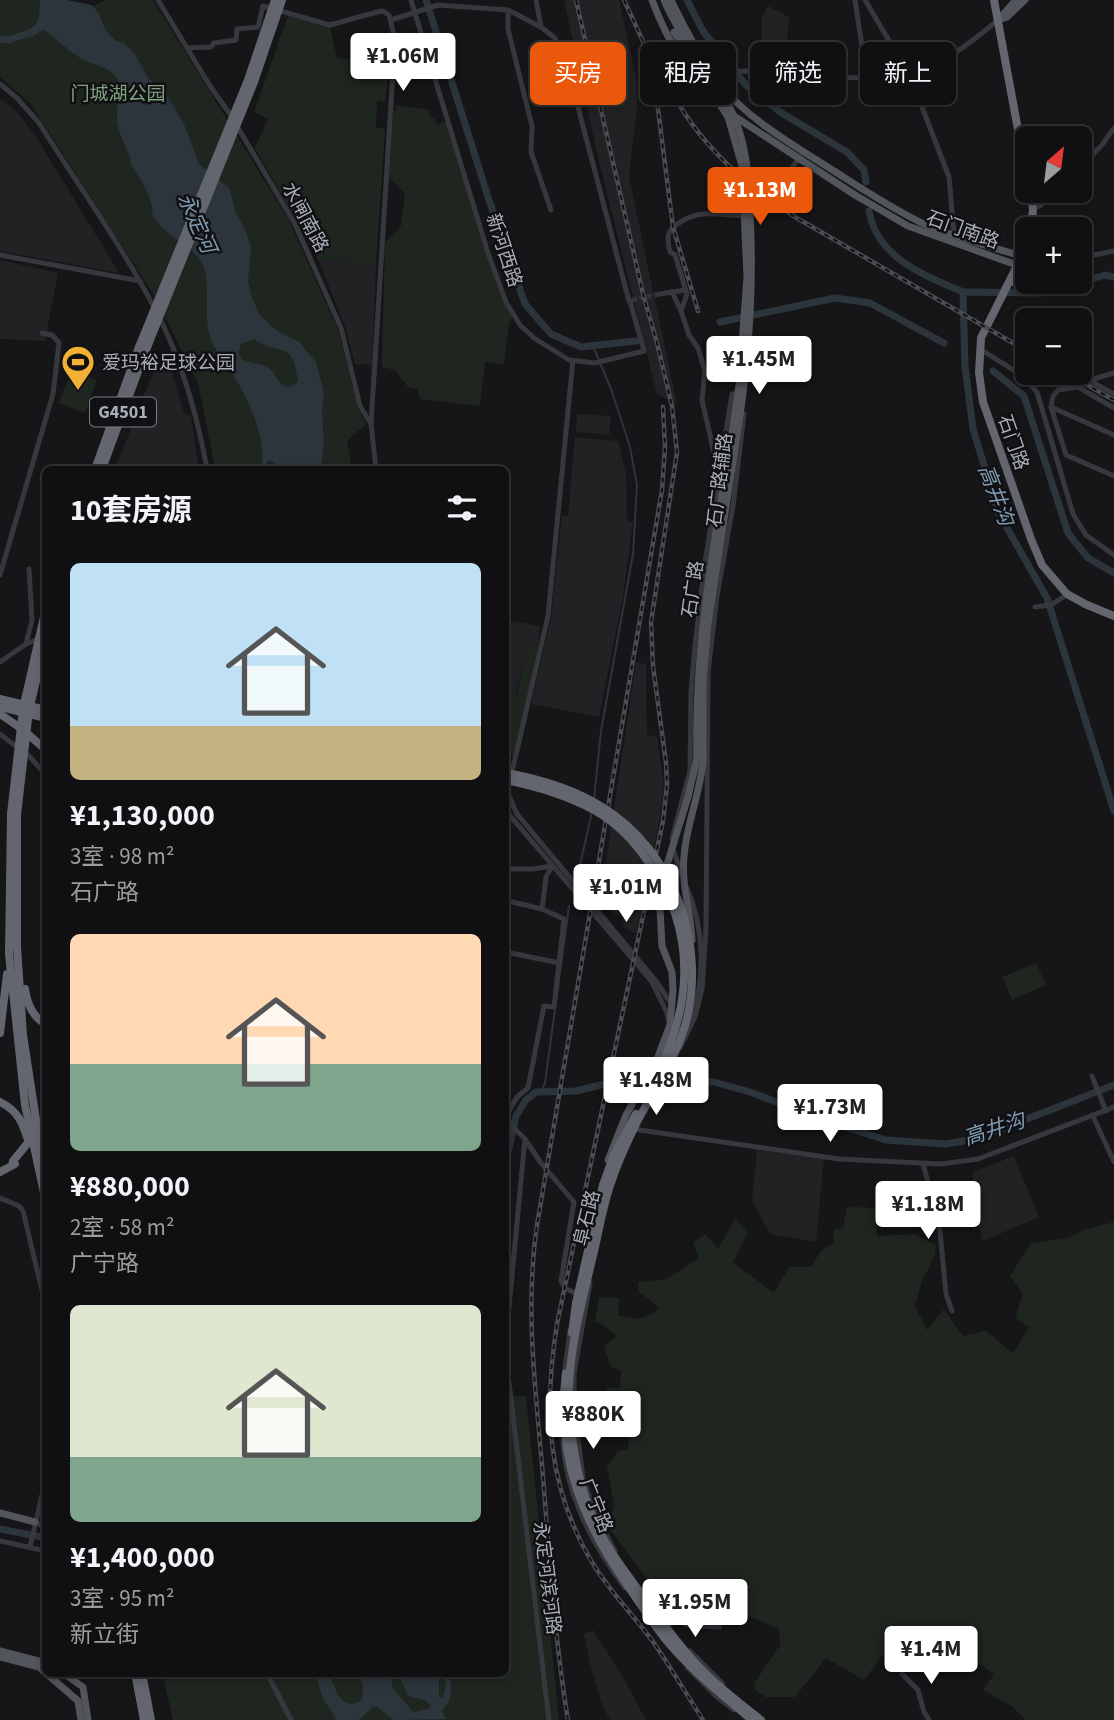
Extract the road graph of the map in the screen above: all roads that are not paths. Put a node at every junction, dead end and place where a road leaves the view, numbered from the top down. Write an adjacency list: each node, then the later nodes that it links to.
1 (158, 0): 26 (street, 水闸南路)
2 (275, 0): 58 (highway, G4501, bridge)
3 (282, 0): 58 (highway, G4501, bridge)
4 (411, 0): 18 (street, 新河西路)
5 (536, 0): 21 (street)
6 (652, 0): 22 (main road, 石门南路)
7 (659, 0): 66 (main road, 石广路, bridge)
8 (664, 0): 66 (main road, 石广路, bridge)
9 (671, 0): 23 (main road, 石门南路)
10 (855, 0): 24 (street)
11 (864, 0): 25 (street)
12 (994, 0): 19 (highway)
13 (1000, 0): 19 (highway)
14 (1016, 0): 19 (main road)
15 (1025, 0): 19 (main road)
16 (437, 3): 17 (street); 18 (street)
17 (508, 10): 21 (street); 42 (street)
18 (415, 13): 20 (street); 60 (street, 新河西路)
19 (1000, 17): 27 (street); 34 (highway); 35 (highway)
20 (391, 20): 26 (street); 65 (street)
21 (541, 27): 60 (street, 新河西路)
22 (671, 42)
23 (693, 42)
24 (861, 42)
25 (890, 42)
26 (187, 48): 65 (street, 水闸南路)
27 (956, 52)
28 (736, 71): 29 (street)
29 (860, 79)
30 (0, 84): 51 (street)
31 (736, 101): 37 (main road, 石门南路)
32 (720, 105): 37 (main road, 石门南路)
33 (921, 105): 44 (street)
34 (1018, 126)
35 (1022, 126)
36 (1114, 128): 38 (street)
37 (801, 155): 44 (main road, 石门南路); 49 (main road, 石门南路); 52 (street)
38 (1092, 155)
39 (1034, 203): 41 (highway)
40 (1042, 203): 41 (street)
41 (1035, 209): 43 (highway)
42 (551, 210)
43 (1035, 217)
44 (954, 235): 46 (main road, 石门南路)
45 (1114, 251): 48 (street)
46 (1015, 254)
47 (0, 255): 51 (street)
48 (1092, 256)
49 (1015, 261)
50 (1015, 278): 55 (highway, 石门路)
51 (140, 281): 71 (street)
52 (685, 289): 53 (street); 56 (street)
53 (672, 292): 54 (street); 56 (street)
54 (660, 295)
55 (1000, 304): 59 (highway, 石门路); 81 (highway, 石门路)
56 (681, 311): 68 (street)
57 (42, 333): 79 (street)
58 (141, 351): 69 (highway, G4501); 70 (highway, G4501)
59 (983, 351): 77 (street); 81 (highway, 石门路)
60 (573, 360): 100 (street)
61 (1114, 373): 62 (street)
62 (1114, 394)
63 (1051, 407): 64 (street); 67 (street); 74 (street)
64 (1114, 408)
65 (371, 424): 72 (street, 水闸南路)
66 (735, 434): 76 (main road, 石广路); 80 (main road, 石广路)
67 (1114, 435)
68 (715, 457)
69 (96, 466)
70 (103, 466)
71 (206, 466)
72 (376, 466)
73 (736, 470): 75 (street, 石广路辅路); 76 (main road); 112 (street, 石广路辅路)
74 (1114, 476)
75 (720, 481): 80 (main road); 113 (street, 石广路辅路)
76 (719, 548): 98 (main road, 石广路)
77 (1114, 555)
78 (29, 569): 85 (street)
79 (0, 575)
80 (709, 582): 98 (main road, 石广路)
81 (1069, 593): 82 (street); 83 (highway, 石门路)
82 (1034, 607)
83 (1114, 614)
84 (42, 619): 85 (street)
85 (32, 620): 88 (street)
86 (42, 626): 106 (highway, bridge)
87 (42, 639): 88 (street)
88 (26, 644): 90 (street)
89 (42, 655): 106 (highway, bridge)
90 (0, 662)
91 (0, 699): 93 (highway)
92 (0, 707): 95 (highway)
93 (42, 710)
94 (0, 715): 97 (highway)
95 (42, 717)
96 (0, 734): 101 (street)
97 (42, 746)
98 (700, 759): 117 (main road, 石广路, bridge); 141 (main road, 石广路, bridge)
99 (509, 765): 100 (street)
100 (514, 767): 104 (street)
101 (42, 770)
102 (509, 774): 117 (highway, 阜石路, bridge)
103 (509, 781): 141 (highway, 阜石路, bridge)
104 (509, 786)
105 (509, 798): 120 (street)
106 (14, 814): 114 (highway); 116 (highway)
107 (509, 815): 108 (street, 广宁路)
108 (552, 866): 109 (street); 111 (street); 132 (street, 广宁路, bridge)
109 (509, 869)
110 (512, 902): 111 (street)
111 (542, 909): 118 (street)
112 (706, 921): 113 (street); 122 (street, 石广路辅路)
113 (697, 922): 120 (street, 石广路辅路)
114 (17, 947): 119 (highway); 136 (highway)
115 (509, 953): 118 (street)
116 (9, 954): 121 (highway); 142 (highway)
117 (692, 961): 176 (highway, 阜石路, bridge)
118 (559, 963): 128 (street)
119 (42, 1022)
120 (678, 1024): 122 (street)
121 (0, 1032)
122 (668, 1069): 124 (street, 石广路辅路, bridge)
123 (1093, 1079): 127 (street)
124 (655, 1093): 133 (street, 广宁路)
125 (0, 1102): 143 (highway)
126 (1114, 1107): 127 (street)
127 (1105, 1108): 129 (street)
128 (509, 1111)
129 (1093, 1115): 137 (street); 139 (street)
130 (42, 1125): 138 (highway, bridge)
131 (509, 1125): 135 (street)
132 (623, 1127): 133 (street); 146 (street, 广宁路)
133 (635, 1130): 139 (street); 157 (street, 广宁路)
134 (42, 1133): 138 (highway, bridge)
135 (524, 1139): 146 (street); 147 (street)
136 (42, 1154)
137 (1114, 1162)
138 (14, 1163): 140 (highway)
139 (923, 1164): 148 (street)
140 (0, 1170)
141 (603, 1185): 175 (highway, 阜石路, bridge)
142 (42, 1186)
143 (42, 1190)
144 (0, 1198): 145 (street)
145 (42, 1290)
146 (577, 1294): 175 (street, 广宁路)
147 (509, 1305)
148 (952, 1311)
149 (509, 1382): 174 (street, 永定河滨河路)
150 (42, 1494): 152 (street)
151 (0, 1513): 152 (main road)
152 (34, 1525): 153 (street); 155 (street)
153 (42, 1527)
154 (0, 1541): 155 (street)
155 (30, 1547): 156 (street)
156 (42, 1549)
157 (668, 1625): 158 (street); 176 (street, 广宁路)
158 (719, 1627)
159 (0, 1651): 161 (main road)
160 (0, 1657): 162 (main road)
161 (42, 1661)
162 (42, 1670)
163 (902, 1674): 177 (street)
164 (50, 1677): 169 (main road)
165 (68, 1677): 170 (main road)
166 (136, 1677): 171 (highway)
167 (143, 1677): 172 (highway)
168 (269, 1677): 173 (street)
169 (81, 1720)
170 (88, 1720)
171 (144, 1720)
172 (151, 1720)
173 (291, 1720)
174 (550, 1720)
175 (750, 1720)
176 (763, 1720)
177 (929, 1720)

